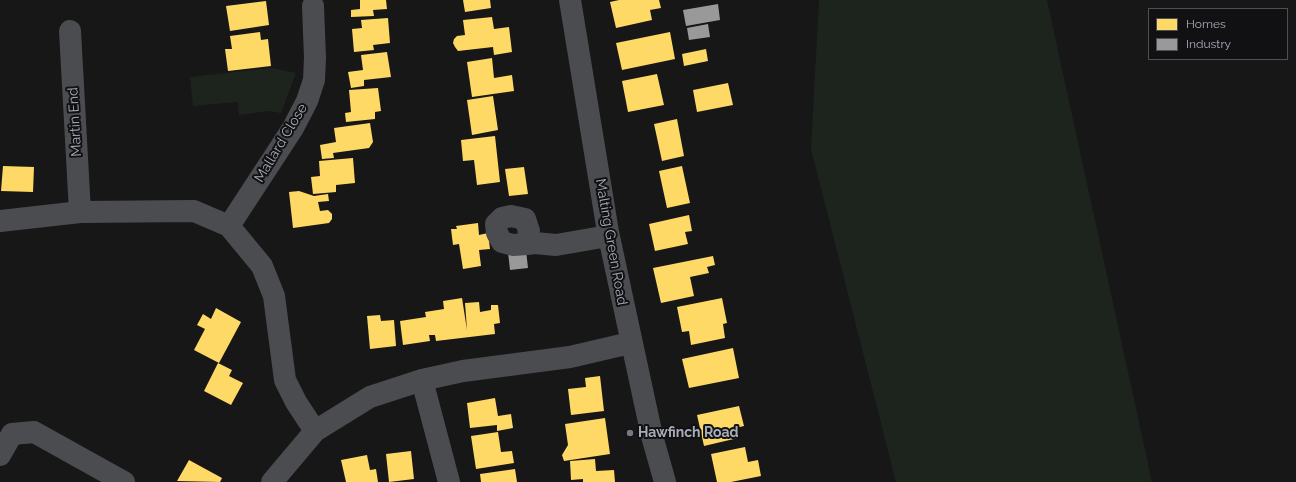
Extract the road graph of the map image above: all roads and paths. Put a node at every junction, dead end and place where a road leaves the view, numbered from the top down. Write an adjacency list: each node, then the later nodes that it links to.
1 (570, 0): 7 (street, Malting Green Road)
2 (313, 6): 6 (street, Mallard Close)
3 (70, 31): 4 (street, Martin End)
4 (80, 212): 5 (street); 6 (street)
5 (0, 221)
6 (229, 226): 11 (street)
7 (608, 236): 8 (street); 9 (street, Malting Green Road)
8 (527, 244)
9 (630, 343): 10 (street); 16 (street, Malting Green Road)
10 (422, 380): 11 (street); 15 (street)
11 (316, 431): 14 (street)
12 (0, 455): 13 (street)
13 (110, 479)
14 (272, 482)
15 (449, 482)
16 (665, 482)

